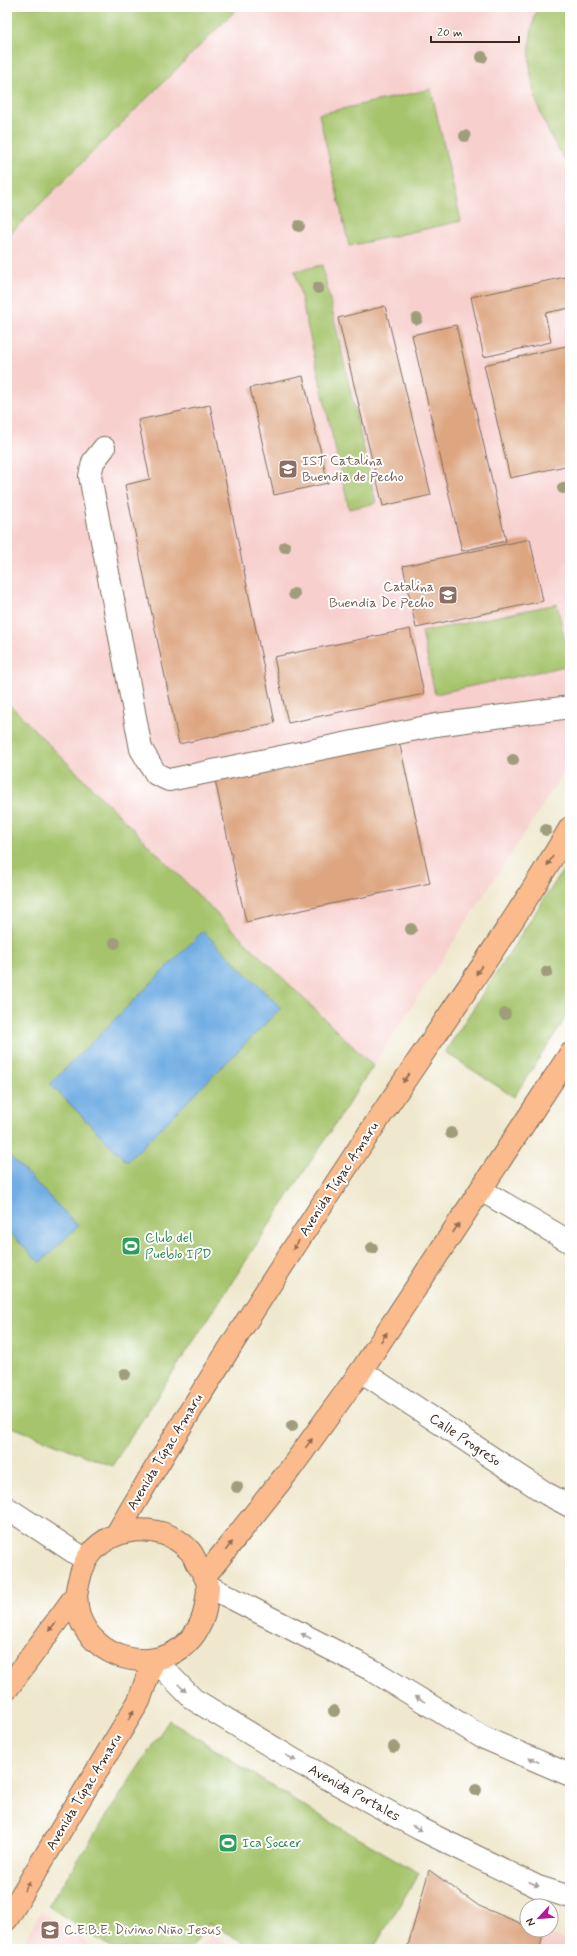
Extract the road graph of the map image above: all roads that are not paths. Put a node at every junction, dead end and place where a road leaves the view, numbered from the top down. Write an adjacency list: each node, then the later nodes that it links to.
1 (104, 448): 2 (street)
2 (570, 707)
3 (570, 828): 10 (main road, Avenida Túpac Amaru, one-way to 10)
4 (570, 1054): 5 (main road)
5 (481, 1190): 6 (street); 7 (main road, one-way to 5)
6 (570, 1242)
7 (361, 1371): 8 (street, Calle Progreso); 12 (main road, one-way to 7)
8 (570, 1506)
9 (7, 1508): 11 (street)
10 (116, 1535): 11 (main road); 12 (main road)
11 (86, 1560): 13 (main road)
12 (207, 1581): 14 (main road); 16 (street, one-way to 12)
13 (76, 1596): 14 (main road); 15 (main road, one-way to 15)
14 (154, 1660): 17 (street, Avenida Portales, one-way to 17); 18 (main road, Avenida Túpac Amaru, one-way to 14)
15 (7, 1689)
16 (570, 1775)
17 (570, 1897)
18 (7, 1919)

